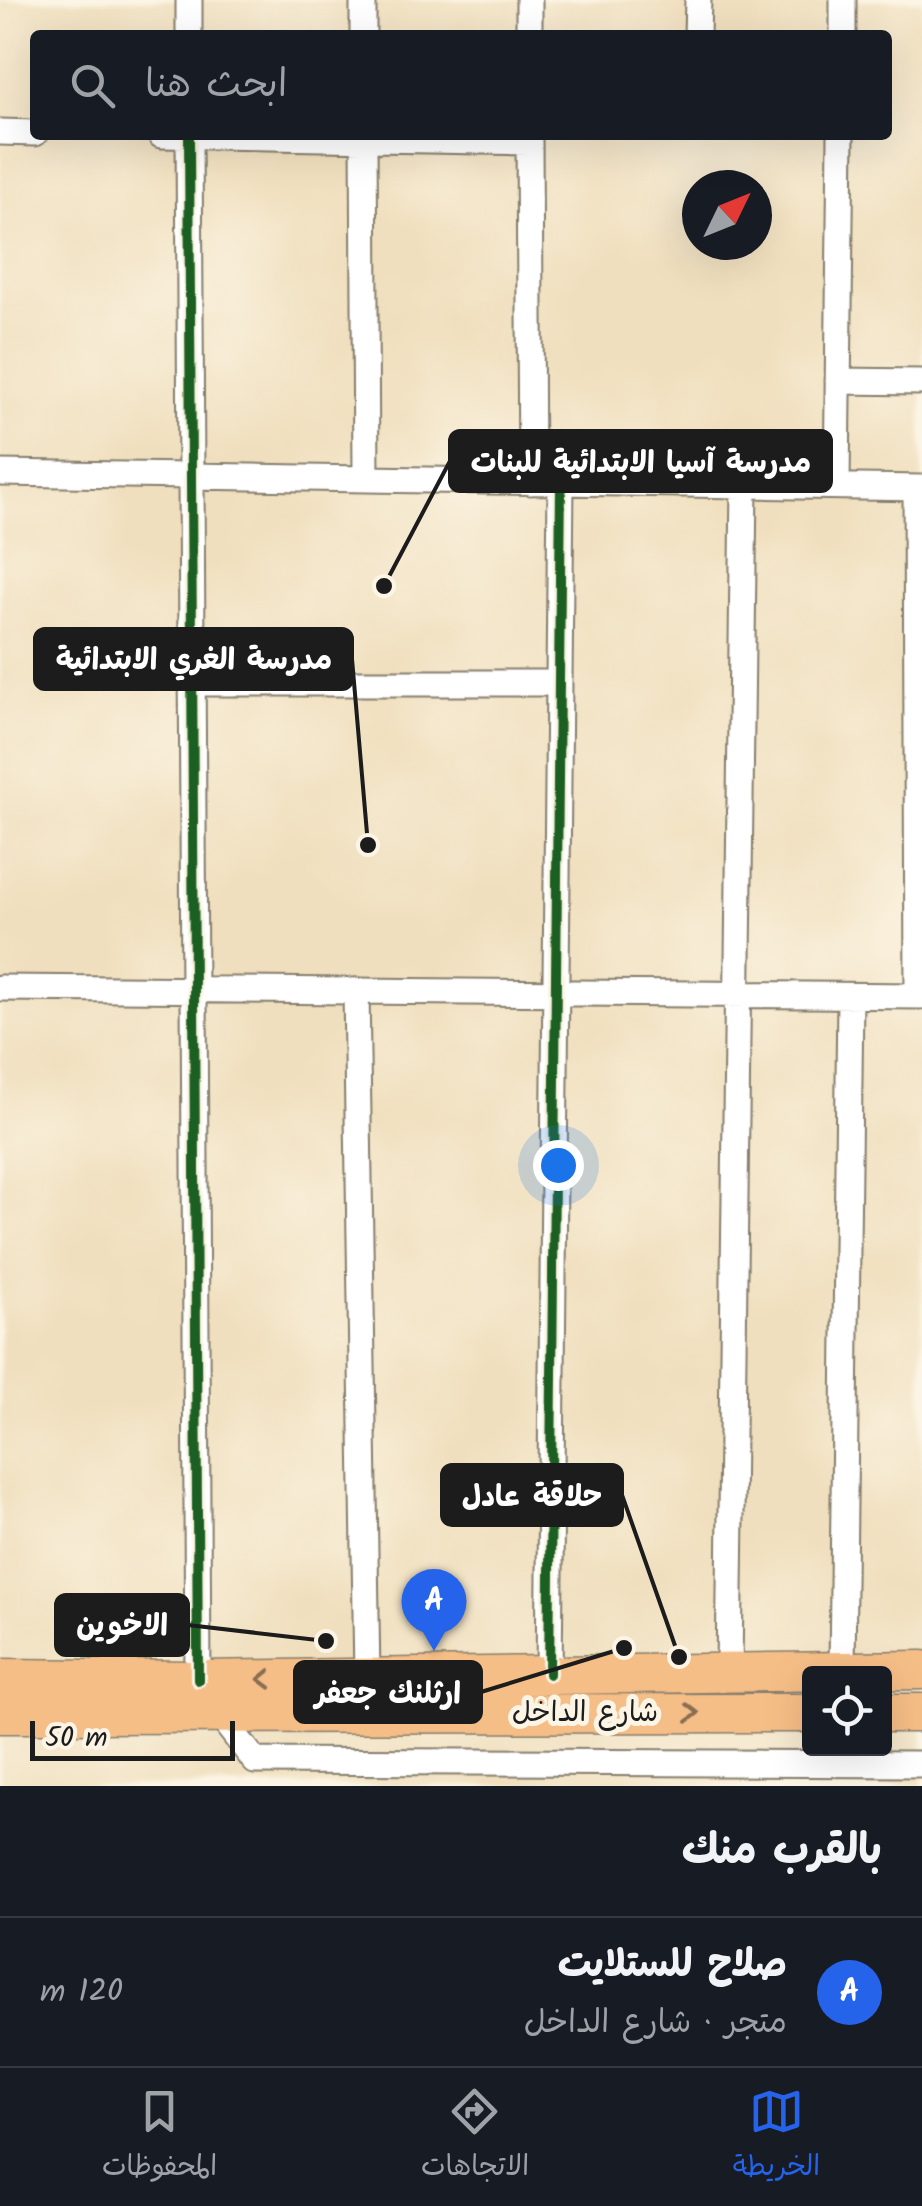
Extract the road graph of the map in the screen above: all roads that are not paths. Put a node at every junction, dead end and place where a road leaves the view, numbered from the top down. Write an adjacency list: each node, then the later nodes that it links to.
1 (189, 0): 6 (street)
2 (363, 0): 7 (street)
3 (528, 0): 8 (street)
4 (698, 0): 9 (street)
5 (843, 0): 10 (street)
6 (189, 30)
7 (363, 30)
8 (529, 30)
9 (697, 30)
10 (842, 30)
11 (0, 132): 12 (street)
12 (30, 133)
13 (189, 140): 20 (street)
14 (364, 140): 21 (street)
15 (530, 140): 22 (street)
16 (841, 140): 17 (street)
17 (838, 381): 18 (street); 25 (street)
18 (922, 382)
19 (0, 473): 20 (street)
20 (191, 476): 21 (street); 27 (street)
21 (366, 479): 22 (street)
22 (531, 482): 23 (street)
23 (561, 482): 24 (street); 28 (street)
24 (744, 485): 25 (street); 33 (street)
25 (837, 486): 26 (street)
26 (919, 488): 35 (street)
27 (192, 683): 28 (street); 30 (street)
28 (559, 684): 32 (street)
29 (0, 988): 30 (street)
30 (194, 989): 31 (street); 44 (street)
31 (356, 991): 32 (street); 42 (street)
32 (556, 993): 33 (street); 41 (street)
33 (739, 994): 34 (street); 40 (street)
34 (850, 996): 35 (street); 36 (street)
35 (920, 996)
36 (842, 1666)
37 (802, 1670): 40 (main road, شارع الداخل)
38 (892, 1670): 39 (main road, شارع الداخل)
39 (922, 1670)
40 (728, 1671): 41 (main road, شارع الداخل)
41 (549, 1674): 42 (main road, شارع الداخل)
42 (367, 1677): 44 (main road, شارع الداخل, one-way to 44)
43 (0, 1678): 44 (main road, شارع الداخل)
44 (198, 1680)
45 (218, 1713): 46 (main road, شارع الداخل, one-way to 46); 49 (main road, شارع الداخل); 51 (street)
46 (802, 1713)
47 (892, 1713): 48 (main road)
48 (922, 1713)
49 (0, 1714)
50 (922, 1764): 52 (street)
51 (562, 1774): 52 (street)
52 (824, 1775)

